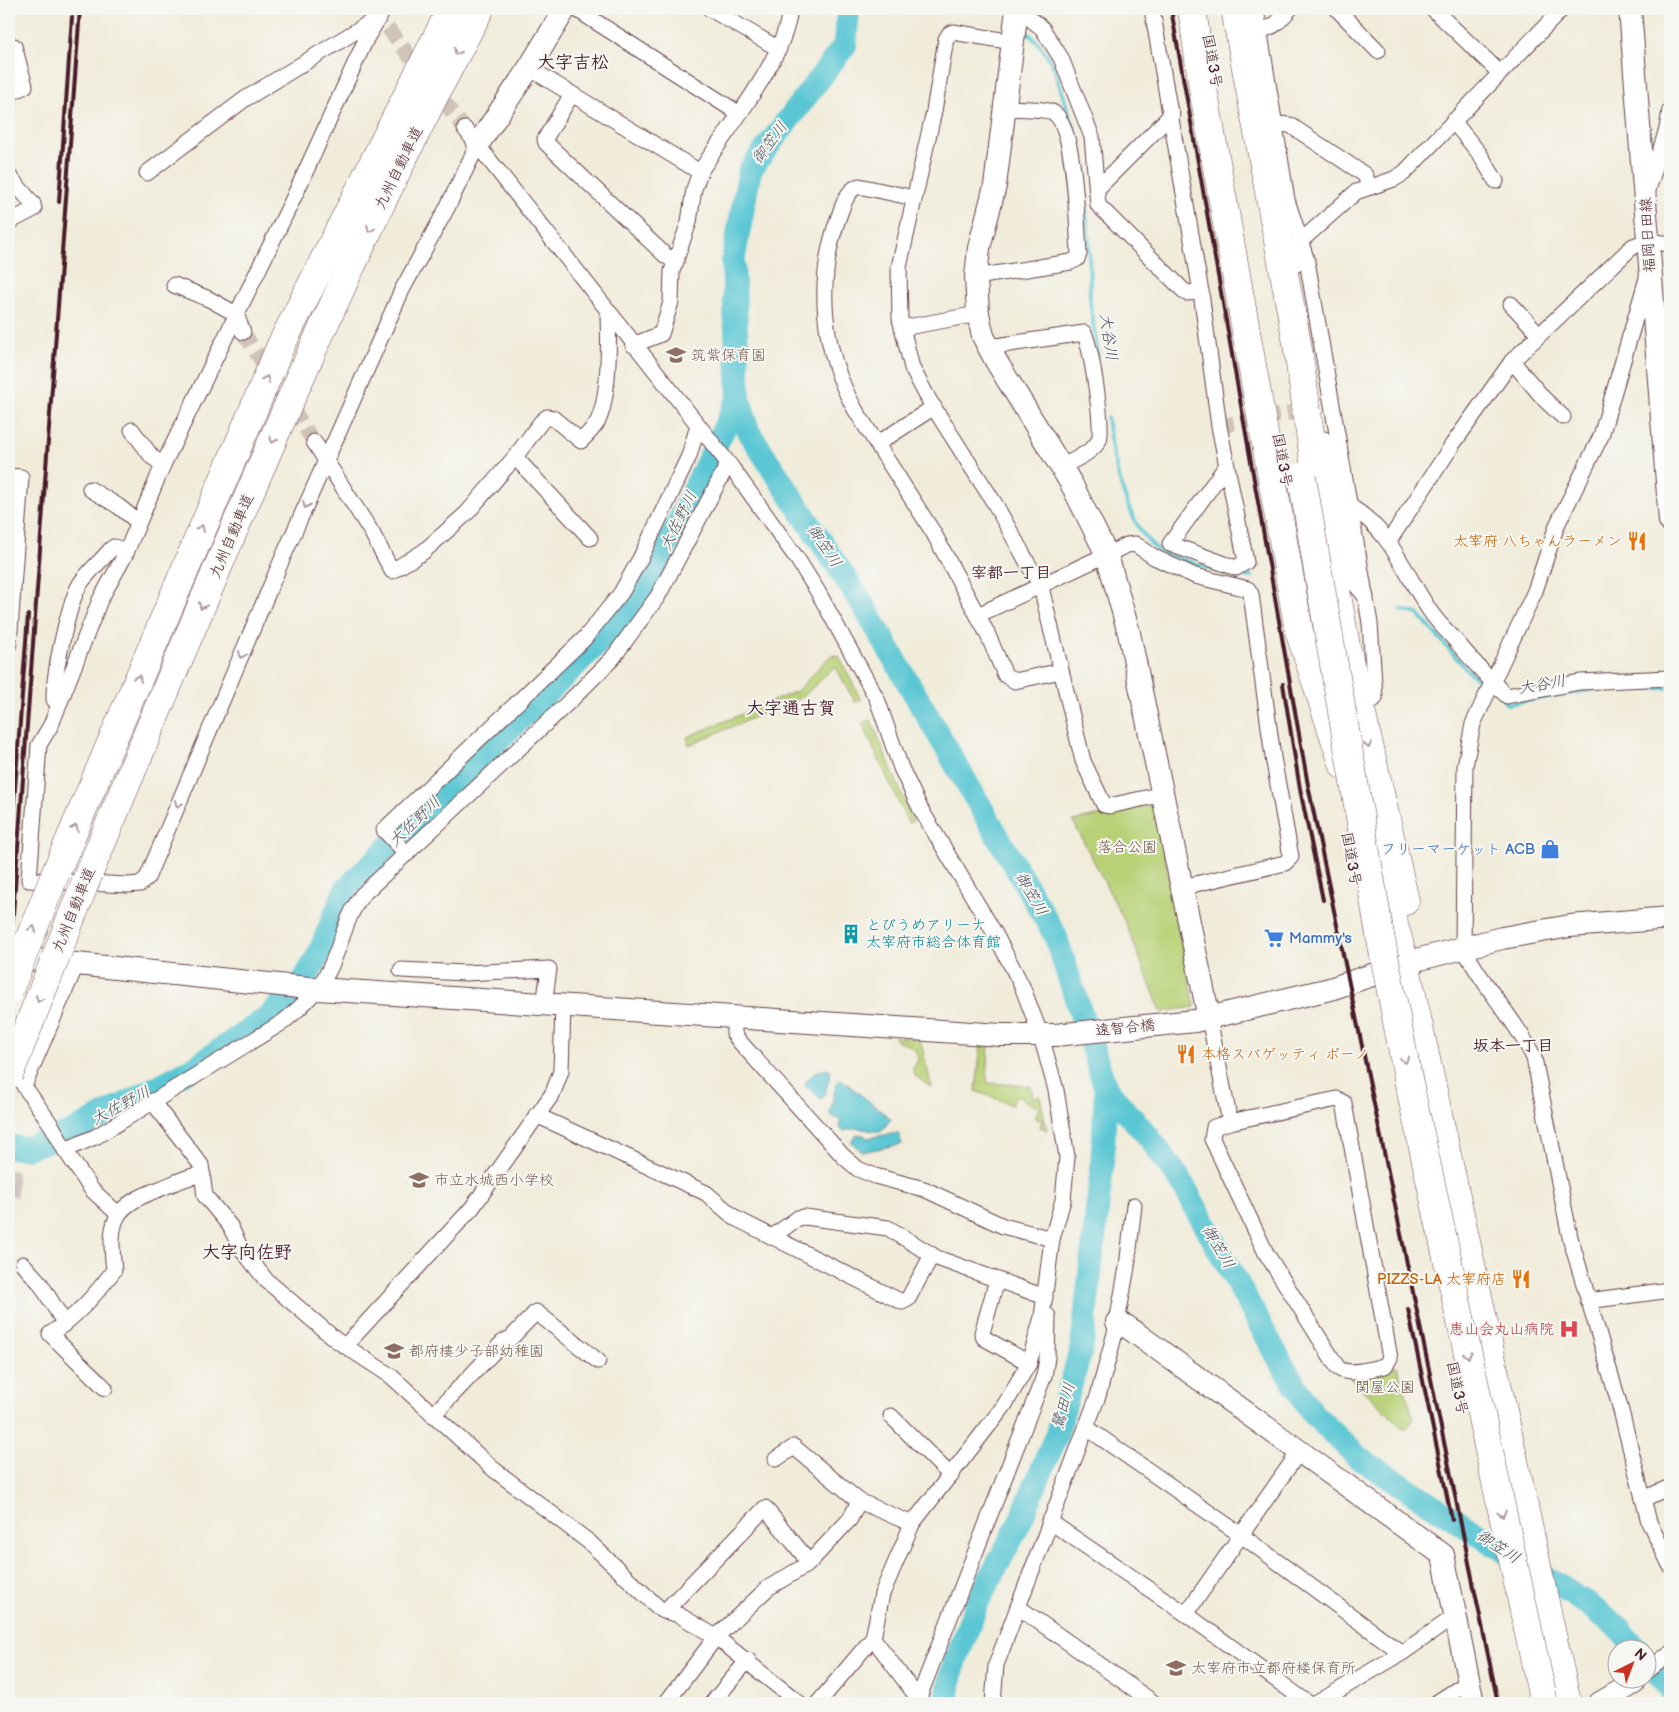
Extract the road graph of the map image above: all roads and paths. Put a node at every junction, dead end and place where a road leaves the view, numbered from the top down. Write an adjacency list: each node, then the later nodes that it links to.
1 (451, 9): 110 (highway, 九州自動車道, one-way to 1, bridge)
2 (480, 9): 101 (highway, 九州自動車道, one-way to 101)
3 (565, 9): 25 (street)
4 (576, 9): 31 (street)
5 (710, 9): 23 (street)
6 (790, 9): 23 (street)
7 (1018, 9): 21 (street); 42 (street)
8 (1152, 9): 32 (street)
9 (1192, 9): 106 (highway)
10 (1203, 9): 78 (highway, 国道3号)
11 (1224, 9): 78 (highway, 国道3号)
12 (1236, 9): 92 (highway)
13 (1256, 9): 20 (street)
14 (1290, 9): 20 (street)
15 (1337, 9): 24 (street)
16 (1433, 9): 26 (street)
17 (1562, 9): 26 (street)
18 (1630, 9): 44 (street, 福岡日田線)
19 (382, 15): 38 (street); 56 (street)
20 (1260, 30): 34 (street)
21 (1013, 42): 29 (street); 43 (street)
22 (9, 45): 27 (street)
23 (779, 49): 31 (street)
24 (1378, 52)
25 (529, 68): 28 (street); 35 (street)
26 (1500, 73): 33 (street)
27 (9, 94)
28 (572, 94): 37 (street); 49 (street)
29 (1005, 108): 51 (street); 51 (street)
30 (1670, 110): 36 (street)
31 (738, 113): 37 (street)
32 (1172, 114): 42 (street); 53 (street)
33 (1453, 121): 40 (street); 41 (street)
34 (1275, 124): 41 (street); 46 (street)
35 (471, 136): 55 (street); 72 (street)
36 (1666, 146): 44 (street)
37 (700, 172): 49 (street)
38 (147, 173)
39 (9, 176): 45 (street)
40 (1496, 181)
41 (1369, 186): 46 (street)
42 (1098, 189): 53 (street)
43 (914, 198): 58 (street); 70 (street)
44 (1646, 198): 47 (street, 福岡日田線)
45 (9, 222)
46 (1301, 241): 80 (street); 89 (street)
47 (1648, 241): 48 (street); 50 (street, 福岡日田線); 60 (street)
48 (1670, 244)
49 (676, 262): 61 (street)
50 (1649, 270): 66 (street, 福岡日田線); 96 (street)
51 (976, 277): 57 (street)
52 (174, 284): 56 (street)
53 (1201, 292): 75 (street)
54 (1511, 304): 60 (street)
55 (608, 313): 61 (street); 71 (street)
56 (236, 314): 59 (street); 74 (street)
57 (978, 314): 58 (street); 62 (street)
58 (902, 328): 64 (street)
59 (243, 332)
60 (1539, 334): 63 (street)
61 (633, 345): 67 (street)
62 (989, 347): 76 (street); 76 (street)
63 (1512, 361): 65 (street); 84 (street)
64 (934, 407): 70 (street); 88 (street)
65 (1563, 417)
66 (1667, 425): 81 (street, 福岡日田線)
67 (700, 428): 73 (street); 100 (street)
68 (132, 430): 74 (street)
69 (314, 442): 72 (street)
70 (877, 444): 90 (street)
71 (515, 457): 72 (street); 83 (street)
72 (326, 461): 101 (street, one-way to 101)
73 (727, 462): 100 (street); 114 (street)
74 (162, 464): 82 (street)
75 (1227, 465): 75 (street)
76 (1061, 467): 86 (street)
77 (9, 476): 87 (street)
78 (1294, 479): 174 (highway, 国道3号); 175 (highway, 国道3号, one-way to 175, bridge)
79 (90, 489): 82 (street)
80 (1350, 506): 84 (street); 89 (street)
81 (1670, 521)
82 (138, 522): 85 (street)
83 (590, 538)
84 (1389, 541): 96 (street)
85 (127, 551): 97 (street); 97 (street)
86 (1107, 555): 88 (street); 99 (street); 102 (street)
87 (12, 580): 93 (street)
88 (1041, 587): 90 (street); 94 (street)
89 (1366, 597): 91 (street)
90 (978, 615): 94 (street)
91 (1370, 623): 92 (street); 98 (street)
92 (1343, 629): 98 (highway)
93 (9, 644)
94 (1061, 671): 99 (street)
95 (1670, 678): 96 (street)
96 (1493, 684): 104 (street)
97 (58, 706): 101 (street)
98 (1360, 711): 106 (highway, one-way to 106)
99 (1164, 794): 102 (street)
100 (406, 854): 109 (street)
101 (98, 878): 115 (highway, 九州自動車道, one-way to 115, bridge)
102 (1183, 887): 113 (street)
103 (1670, 918): 104 (street, 遠智合橋)
104 (1463, 947): 106 (street, 遠智合橋); 130 (street)
105 (9, 957): 107 (street, 遠智合橋)
106 (1412, 961): 113 (street, 遠智合橋); 161 (highway)
107 (77, 963): 109 (street, 遠智合橋); 119 (street)
108 (401, 970): 111 (street)
109 (318, 989): 111 (street, 遠智合橋); 116 (street)
110 (9, 990)
111 (554, 1005): 112 (street, 遠智合橋); 117 (street)
112 (734, 1016): 114 (street, 遠智合橋); 124 (street)
113 (1202, 1019): 114 (street, 遠智合橋); 118 (street)
114 (1048, 1035): 124 (street)
115 (9, 1075)
116 (152, 1101): 119 (street); 120 (street)
117 (536, 1115): 123 (street); 133 (street)
118 (1230, 1122): 118 (street)
119 (65, 1150): 122 (street)
120 (203, 1175): 122 (street); 133 (street)
121 (1134, 1205): 131 (street)
122 (118, 1214): 132 (street)
123 (772, 1237): 125 (street); 125 (street)
124 (1052, 1239): 129 (street)
125 (932, 1255): 127 (street)
126 (23, 1264): 132 (street)
127 (998, 1280): 129 (street); 135 (street)
128 (1670, 1290): 130 (street)
129 (1045, 1298): 135 (street); 165 (street)
130 (1588, 1301): 144 (street)
131 (1117, 1322): 139 (street); 140 (street)
132 (65, 1324): 136 (street)
133 (345, 1346): 137 (street)
134 (598, 1361): 137 (street)
135 (1029, 1363): 142 (street)
136 (105, 1388)
137 (434, 1415): 152 (street)
138 (891, 1416): 142 (street)
139 (1087, 1428): 146 (street); 148 (street)
140 (1299, 1452): 148 (street); 154 (street)
141 (776, 1459): 145 (street)
142 (951, 1476): 147 (street)
143 (1670, 1487): 144 (street)
144 (1643, 1499): 150 (street)
145 (859, 1501): 147 (street); 149 (street)
146 (1049, 1521): 151 (street); 153 (street)
147 (912, 1524): 156 (street)
148 (1241, 1535): 153 (street); 157 (street)
149 (808, 1564): 152 (street); 155 (street)
150 (1670, 1565)
151 (1018, 1606): 164 (street); 170 (street)
152 (665, 1612): 155 (street)
153 (1186, 1614): 171 (street)
154 (1454, 1617): 157 (street); 163 (street)
155 (716, 1637): 159 (street); 166 (street)
156 (873, 1638): 165 (street); 169 (street)
157 (1402, 1654): 172 (street)
158 (1670, 1654): 160 (street)
159 (748, 1660): 167 (street); 168 (street)
160 (1656, 1665)
161 (1567, 1684): 176 (highway)
162 (1620, 1690): 177 (street)
163 (1470, 1693): 173 (street)
164 (995, 1701)
165 (920, 1702)
166 (666, 1703)
167 (712, 1703)
168 (798, 1703)
169 (818, 1703)
170 (1154, 1703)
171 (1308, 1703)
172 (1317, 1703)
173 (1436, 1703)
174 (1527, 1703)
175 (1544, 1703)
176 (1580, 1703)
177 (1600, 1703)

